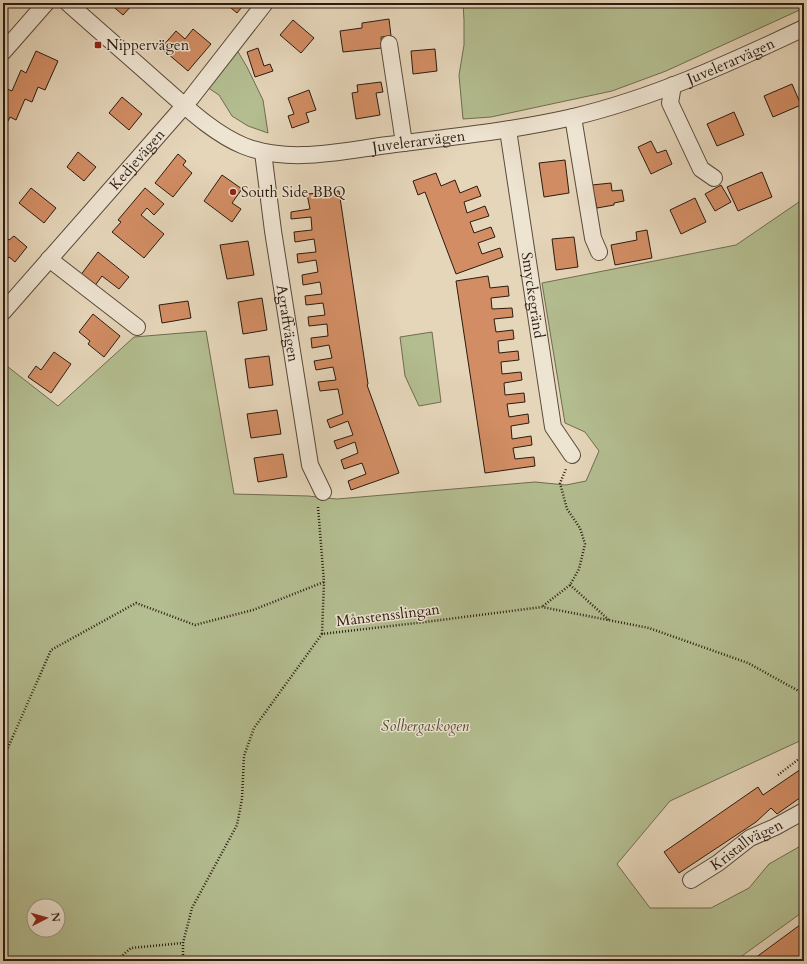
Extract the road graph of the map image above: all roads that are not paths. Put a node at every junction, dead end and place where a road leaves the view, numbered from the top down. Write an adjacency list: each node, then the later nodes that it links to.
1 (46, 3): 6 (street)
2 (68, 3): 8 (street, Juvelerarvägen)
3 (265, 3): 8 (street, Kedjevägen)
4 (804, 28): 7 (street, Juvelerarvägen)
5 (389, 44): 11 (street)
6 (3, 52)
7 (672, 85): 9 (street, Juvelerarvägen); 13 (street)
8 (184, 105): 12 (street, Juvelerarvägen); 15 (street, Kedjevägen)
9 (573, 117): 10 (street, Juvelerarvägen); 14 (street)
10 (508, 130): 11 (street, Juvelerarvägen); 18 (street, Smyckegränd)
11 (404, 143): 12 (street, Juvelerarvägen)
12 (263, 152): 19 (street, Agraffvägen)
13 (714, 178)
14 (599, 252)
15 (49, 259): 16 (street, Kedjevägen); 17 (street)
16 (3, 312)
17 (137, 327)
18 (572, 455)
19 (323, 492)
20 (804, 811): 21 (street, Kristallvägen)
21 (691, 880)

